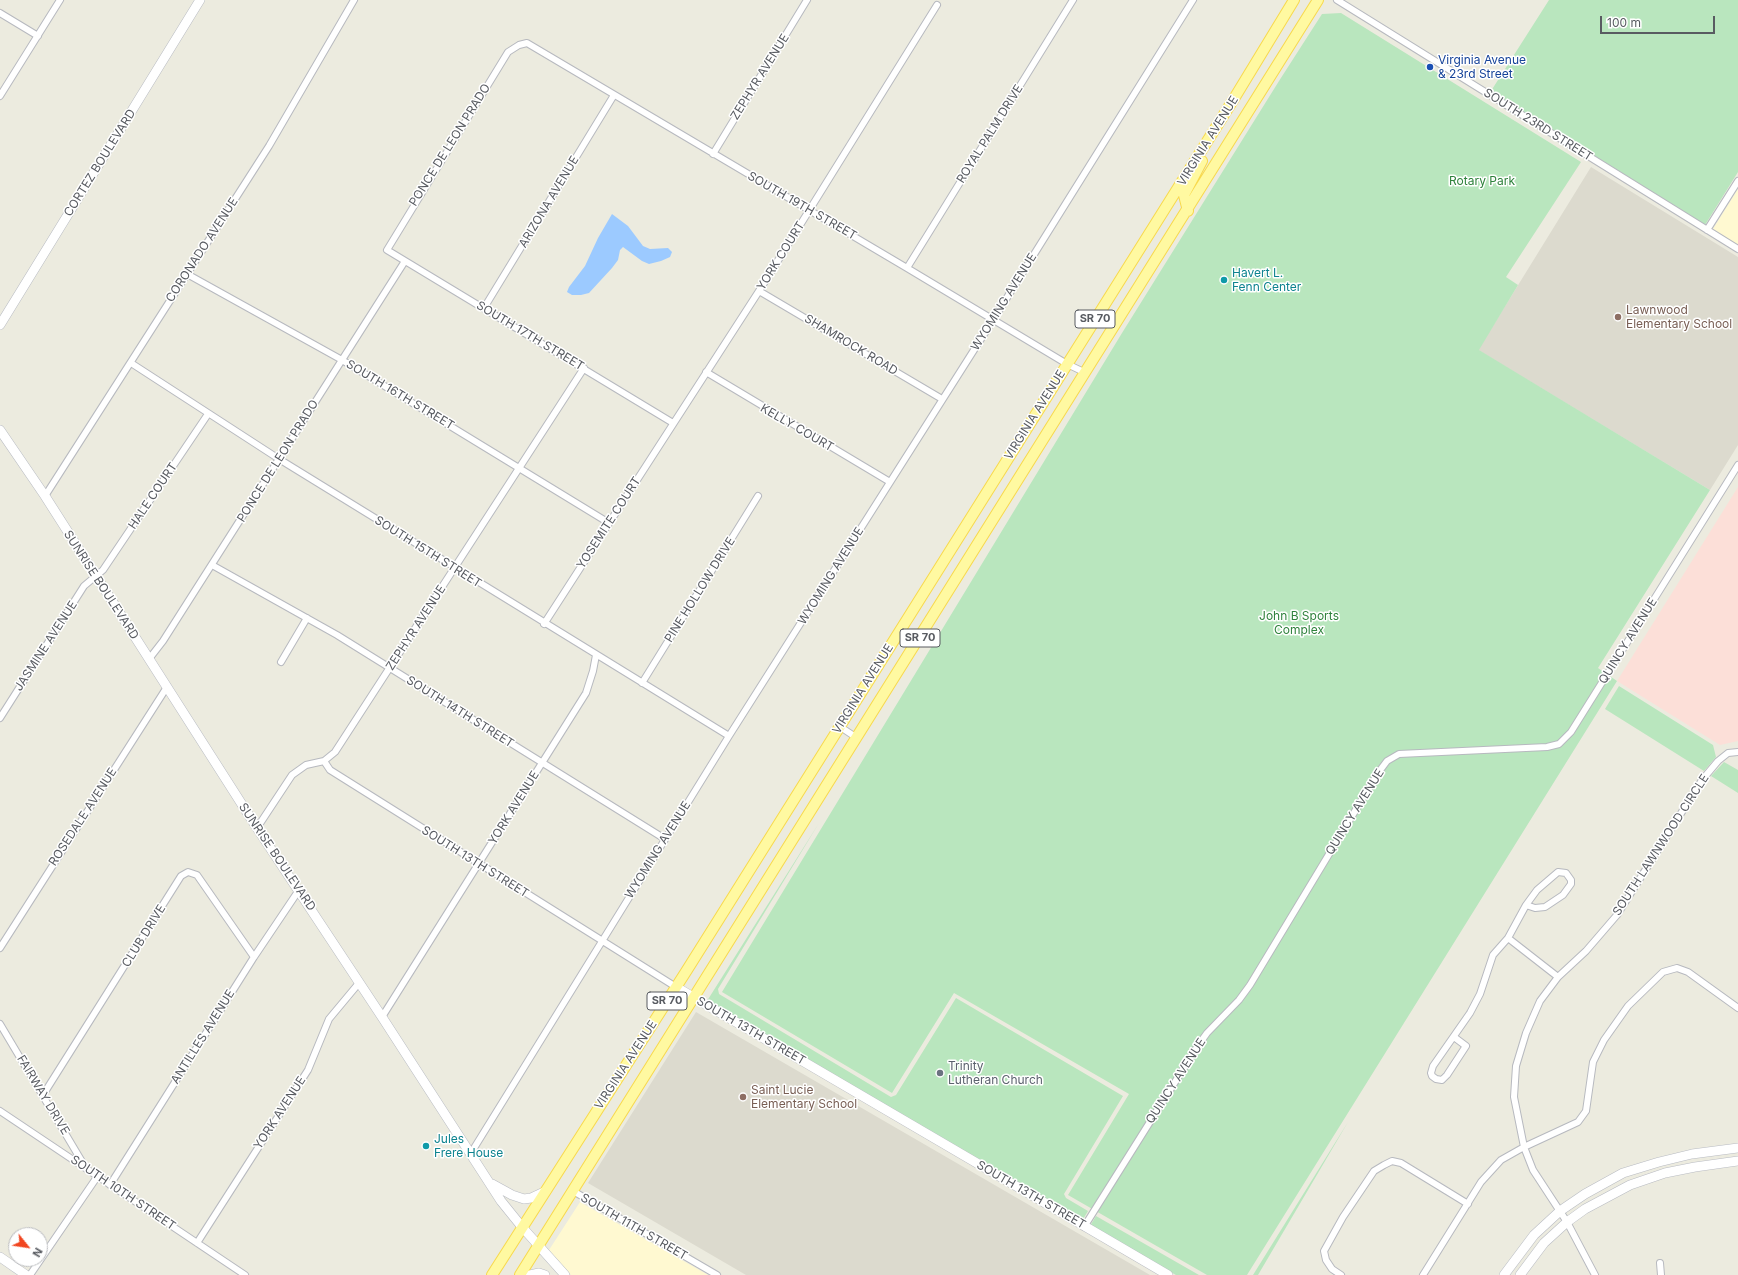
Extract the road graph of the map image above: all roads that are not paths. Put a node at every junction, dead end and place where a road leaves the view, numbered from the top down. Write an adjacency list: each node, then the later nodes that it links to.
1 (60, 0): 12 (street)
2 (200, 0): 30 (street, CORTEZ BOULEVARD)
3 (354, 0): 26 (street, CORONADO AVENUE)
4 (807, 0): 17 (street, ZEPHYR AVENUE)
5 (1073, 0): 25 (street, ROYAL PALM DRIVE)
6 (1193, 0): 29 (street, WYOMING AVENUE)
7 (1294, 0): 16 (main road, VIRGINIA AVENUE / SR 70)
8 (1318, 0): 20 (main road, VIRGINIA AVENUE / SR 70)
9 (1337, 0): 21 (street, SOUTH 23RD STREET)
10 (937, 5): 19 (street, YORK COURT)
11 (0, 13): 12 (street)
12 (38, 36): 15 (street)
13 (519, 45): 14 (street, SOUTH 19TH STREET); 23 (street, PONCE DE LEON PRADO)
14 (614, 95): 17 (street, SOUTH 19TH STREET); 28 (street, ARIZONA AVENUE)
15 (0, 96)
16 (1235, 97): 20 (main road); 33 (main road, VIRGINIA AVENUE / SR 70)
17 (713, 154): 19 (street, SOUTH 19TH STREET)
18 (1738, 181): 21 (street)
19 (810, 210): 25 (street, SOUTH 19TH STREET); 27 (street, YORK COURT)
20 (1188, 211): 36 (main road, VIRGINIA AVENUE / SR 70)
21 (1707, 230): 22 (street, SOUTH 23RD STREET)
22 (1738, 249)
23 (387, 250): 24 (street, SOUTH 17TH STREET)
24 (405, 261): 28 (street, SOUTH 17TH STREET); 31 (street, PONCE DE LEON PRADO)
25 (907, 268): 29 (street, SOUTH 19TH STREET)
26 (187, 274): 31 (street, SOUTH 16TH STREET); 32 (street, CORONADO AVENUE)
27 (759, 291): 35 (street, YORK COURT); 37 (street, SHAMROCK ROAD)
28 (484, 308): 34 (street, SOUTH 17TH STREET)
29 (993, 320): 33 (street, SOUTH 19TH STREET); 37 (street, WYOMING AVENUE)
30 (0, 325)
31 (342, 360): 41 (street, PONCE DE LEON PRADO); 43 (street, SOUTH 16TH STREET)
32 (131, 363): 38 (street, SOUTH 15TH STREET); 45 (street, CORONADO AVENUE)
33 (1066, 364): 36 (street, SOUTH 19TH STREET); 60 (main road, VIRGINIA AVENUE / SR 70)
34 (584, 368): 39 (street, SOUTH 17TH STREET); 43 (street, ZEPHYR AVENUE)
35 (706, 372): 39 (street, YORK COURT); 44 (street, KELLY COURT)
36 (1086, 373): 62 (main road, VIRGINIA AVENUE / SR 70)
37 (942, 399): 44 (street, WYOMING AVENUE)
38 (208, 414): 41 (street, SOUTH 15TH STREET); 50 (street, HALE COURT)
39 (673, 423): 47 (street, YOSEMITE COURT)
40 (1, 436): 45 (street, SUNRISE BOULEVARD)
41 (279, 459): 48 (street, PONCE DE LEON PRADO); 49 (street, SOUTH 15TH STREET)
42 (1738, 465): 99 (street, QUINCY AVENUE)
43 (519, 468): 47 (street, SOUTH 16TH STREET); 49 (street, ZEPHYR AVENUE)
44 (890, 482): 61 (street, WYOMING AVENUE)
45 (45, 496): 50 (street, SUNRISE BOULEVARD)
46 (758, 496): 57 (street, PINE HOLLOW DRIVE)
47 (609, 523): 52 (street, YOSEMITE COURT)
48 (212, 565): 51 (street, SOUTH 14TH STREET); 54 (street, PONCE DE LEON PRADO)
49 (455, 567): 52 (street, SOUTH 15TH STREET); 56 (street, ZEPHYR AVENUE)
50 (96, 577): 54 (street, SUNRISE BOULEVARD); 59 (street, JASMINE AVENUE)
51 (307, 618): 55 (street); 56 (street, SOUTH 14TH STREET)
52 (544, 624): 53 (street, SOUTH 15TH STREET)
53 (596, 655): 57 (street, SOUTH 15TH STREET); 65 (street, YORK AVENUE)
54 (149, 660): 58 (street, SUNRISE BOULEVARD)
55 (282, 662)
56 (390, 668): 64 (street, ZEPHYR AVENUE); 65 (street, SOUTH 14TH STREET)
57 (642, 683): 61 (street, SOUTH 15TH STREET)
58 (167, 687): 66 (street, SUNRISE BOULEVARD); 73 (street, ROSEDALE AVENUE)
59 (0, 718)
60 (840, 726): 62 (street); 77 (main road, VIRGINIA AVENUE / SR 70)
61 (729, 736): 67 (street, WYOMING AVENUE)
62 (857, 738): 78 (main road, VIRGINIA AVENUE / SR 70)
63 (1738, 752): 75 (street, SOUTH LAWNWOOD CIRCLE)
64 (324, 761): 66 (street); 68 (street, SOUTH 13TH STREET)
65 (542, 762): 67 (street, SOUTH 14TH STREET); 68 (street, YORK AVENUE)
66 (257, 828): 69 (street, SUNRISE BOULEVARD)
67 (665, 839): 72 (street, WYOMING AVENUE)
68 (479, 865): 72 (street, SOUTH 13TH STREET); 80 (street, YORK AVENUE)
69 (299, 890): 74 (street, ANTILLES AVENUE); 76 (street, SUNRISE BOULEVARD)
70 (1526, 905): 70 (street); 71 (street)
71 (1508, 938): 75 (street); 82 (street)
72 (602, 941): 77 (street, SOUTH 13TH STREET); 87 (street, WYOMING AVENUE)
73 (0, 948)
74 (254, 957): 83 (street, CLUB DRIVE); 92 (street, ANTILLES AVENUE)
75 (1558, 977): 85 (street, SOUTH LAWNWOOD CIRCLE)
76 (359, 983): 80 (street, SUNRISE BOULEVARD); 100 (street, YORK AVENUE)
77 (676, 987): 78 (street, SOUTH 13TH STREET); 93 (main road, VIRGINIA AVENUE / SR 70)
78 (694, 998): 94 (main road, VIRGINIA AVENUE / SR 70); 99 (street, SOUTH 13TH STREET)
79 (1738, 1008): 85 (street)
80 (382, 1017): 87 (street, SUNRISE BOULEVARD)
81 (0, 1024): 83 (street, FAIRWAY DRIVE)
82 (1454, 1037): 82 (street)
83 (43, 1095): 89 (street, FAIRWAY DRIVE)
84 (0, 1111): 89 (street, SOUTH 10TH STREET)
85 (1524, 1147): 95 (street); 96 (street, SOUTH LAWNWOOD CIRCLE)
86 (1738, 1148): 96 (street)
87 (471, 1153): 91 (street, SUNRISE BOULEVARD)
88 (1738, 1161): 97 (street)
89 (85, 1166): 90 (street, SOUTH 10TH STREET)
90 (97, 1177): 92 (street, SOUTH 10TH STREET); 106 (street)
91 (490, 1182): 93 (street); 98 (street, SUNRISE BOULEVARD)
92 (110, 1185): 100 (street, SOUTH 10TH STREET)
93 (546, 1191): 98 (main road, VIRGINIA AVENUE / SR 70)
94 (573, 1191): 101 (main road, VIRGINIA AVENUE / SR 70); 112 (street, SOUTH 11TH STREET)
95 (1468, 1204): 114 (street); 115 (street)
96 (1560, 1211): 97 (street, SOUTH LAWNWOOD CIRCLE); 116 (street)
97 (1567, 1222): 117 (street); 118 (street, SOUTH LAWNWOOD CIRCLE)
98 (522, 1227): 101 (street, SUNRISE BOULEVARD); 107 (main road, VIRGINIA AVENUE / SR 70)
99 (1084, 1227): 113 (street, SOUTH 13TH STREET)
100 (197, 1243): 105 (street, SOUTH 10TH STREET)
101 (539, 1245): 108 (main road, VIRGINIA AVENUE / SR 70); 111 (street, SUNRISE BOULEVARD)
102 (0, 1257): 104 (street)
103 (1660, 1263): 119 (street)
104 (20, 1273)
105 (242, 1274)
106 (30, 1275)
107 (492, 1275)
108 (520, 1275)
109 (530, 1275): 110 (street)
110 (545, 1275)
111 (565, 1275)
112 (717, 1275)
113 (1168, 1275)
114 (1341, 1275)
115 (1424, 1275)
116 (1504, 1275)
117 (1520, 1275)
118 (1595, 1275)
119 (1661, 1275)

